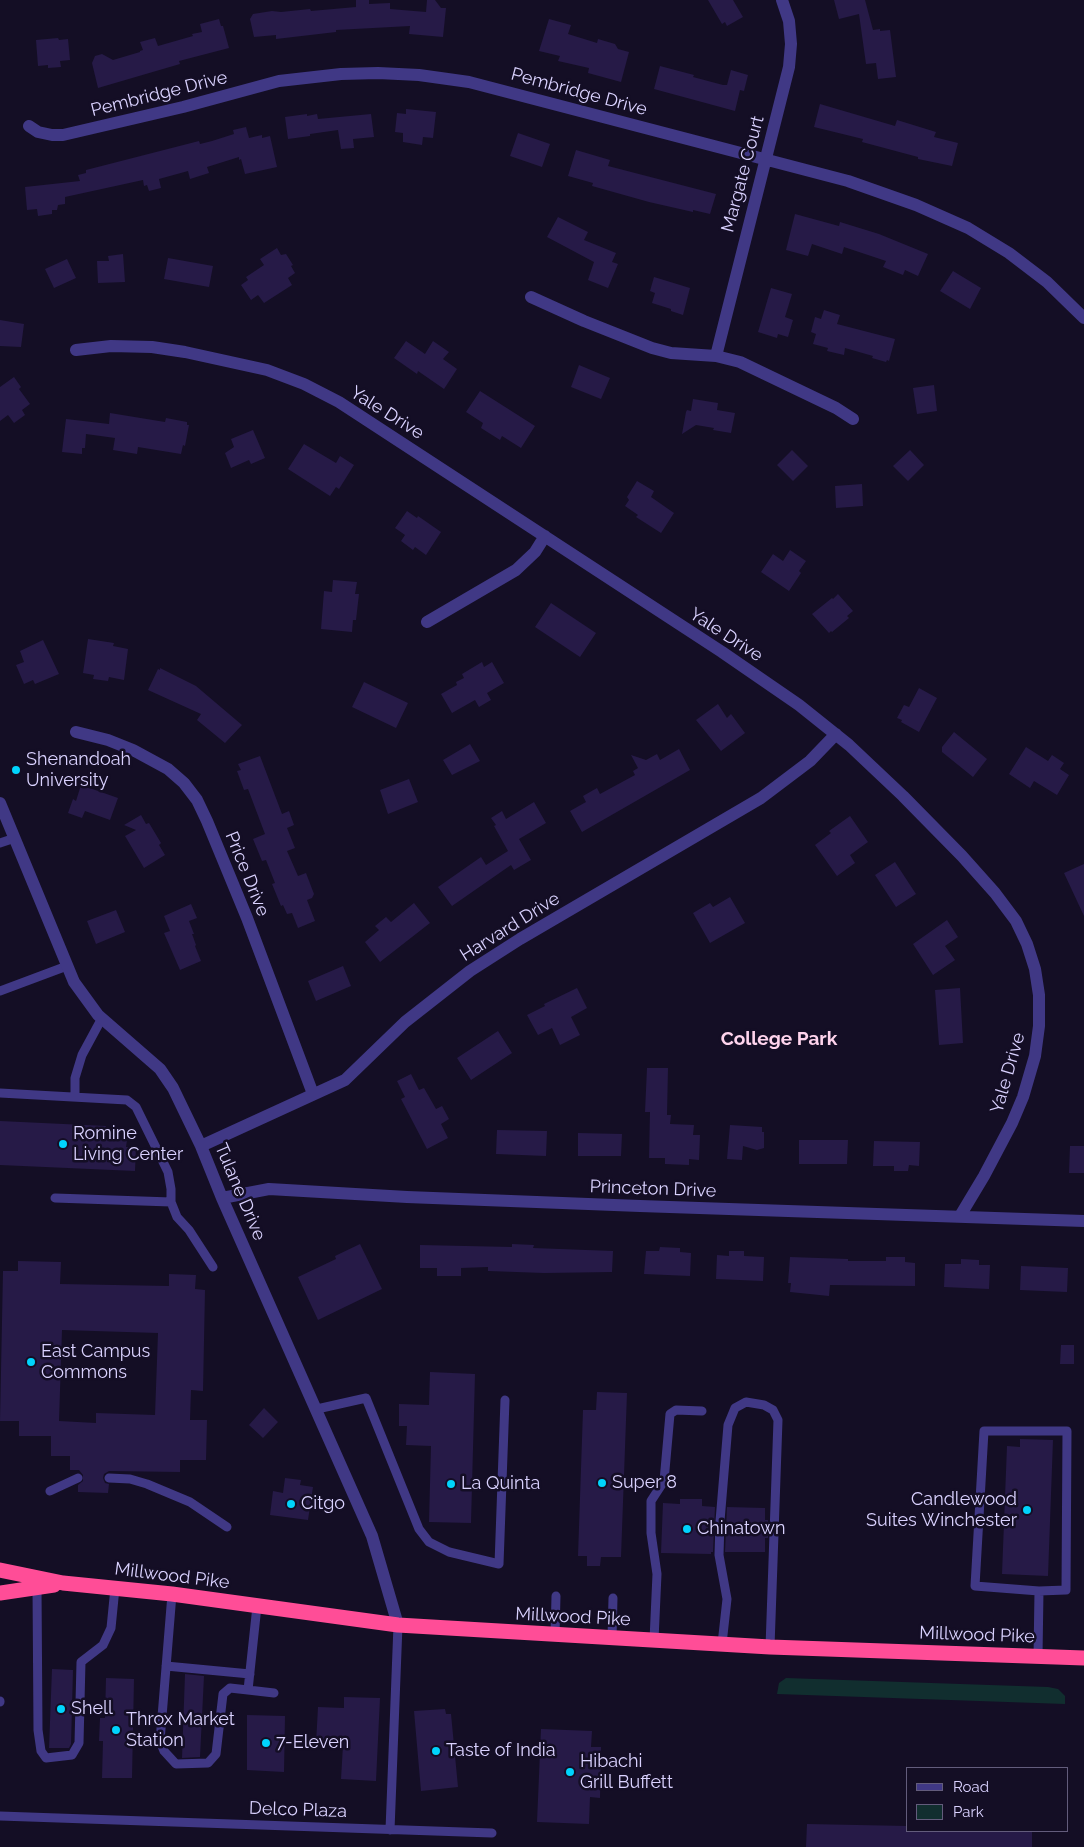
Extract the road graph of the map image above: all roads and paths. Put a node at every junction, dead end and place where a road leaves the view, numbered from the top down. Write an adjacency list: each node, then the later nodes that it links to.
1 (782, 0): 3 (street, Margate Court)
2 (29, 126): 3 (street, Pembridge Drive)
3 (765, 160): 5 (street, Pembridge Drive); 7 (street, Margate Court)
4 (531, 297): 7 (street)
5 (1084, 318)
6 (76, 350): 9 (street, Yale Drive)
7 (716, 356): 8 (street)
8 (852, 419)
9 (546, 536): 10 (street); 12 (street, Yale Drive)
10 (427, 622)
11 (76, 732): 20 (street, Price Drive)
12 (836, 734): 20 (street, Harvard Drive); 26 (street, Yale Drive)
13 (0, 804): 14 (street, Tulane Drive)
14 (15, 838): 15 (lane); 16 (street, Tulane Drive)
15 (0, 843)
16 (67, 966): 17 (lane); 18 (street, Tulane Drive)
17 (0, 991)
18 (102, 1018): 21 (lane); 22 (street, Tulane Drive)
19 (0, 1093): 21 (lane)
20 (314, 1094): 22 (street, Harvard Drive)
21 (74, 1097): 25 (lane)
22 (201, 1146): 24 (street, Tulane Drive)
23 (55, 1198): 25 (lane)
24 (222, 1198): 26 (street, Princeton Drive); 30 (street, Tulane Drive)
25 (171, 1202): 28 (lane)
26 (960, 1216): 27 (street, Princeton Drive)
27 (1084, 1221)
28 (213, 1267)
29 (505, 1400): 30 (lane)
30 (317, 1409): 46 (street, Tulane Drive)
31 (702, 1411): 49 (lane)
32 (78, 1478): 34 (lane)
33 (109, 1478): 35 (lane)
34 (50, 1492)
35 (227, 1527)
36 (0, 1570): 37 (highway, Millwood Pike)
37 (63, 1583): 38 (highway, Millwood Pike); 39 (highway, Millwood Pike)
38 (37, 1587): 39 (lane); 41 (highway, Millwood Pike)
39 (115, 1588): 42 (highway, Millwood Pike)
40 (1039, 1591): 40 (lane); 52 (lane)
41 (0, 1593)
42 (172, 1594): 45 (highway, Millwood Pike); 54 (lane)
43 (556, 1596): 47 (lane)
44 (613, 1598): 48 (lane)
45 (257, 1606): 46 (highway, Millwood Pike); 55 (lane)
46 (398, 1625): 47 (highway, Millwood Pike); 59 (lane)
47 (555, 1635): 48 (highway, Millwood Pike)
48 (612, 1638): 49 (highway, Millwood Pike)
49 (654, 1640): 50 (highway, Millwood Pike)
50 (722, 1644): 51 (highway, Millwood Pike); 51 (lane)
51 (770, 1647): 52 (highway, Millwood Pike)
52 (1038, 1656): 53 (highway, Millwood Pike)
53 (1084, 1658)
54 (166, 1666): 55 (lane); 56 (lane)
55 (250, 1674): 56 (lane)
56 (248, 1690): 57 (lane)
57 (274, 1693)
58 (0, 1816): 59 (lane, Delco Plaza)
59 (390, 1830): 60 (lane, Delco Plaza)
60 (492, 1833)

